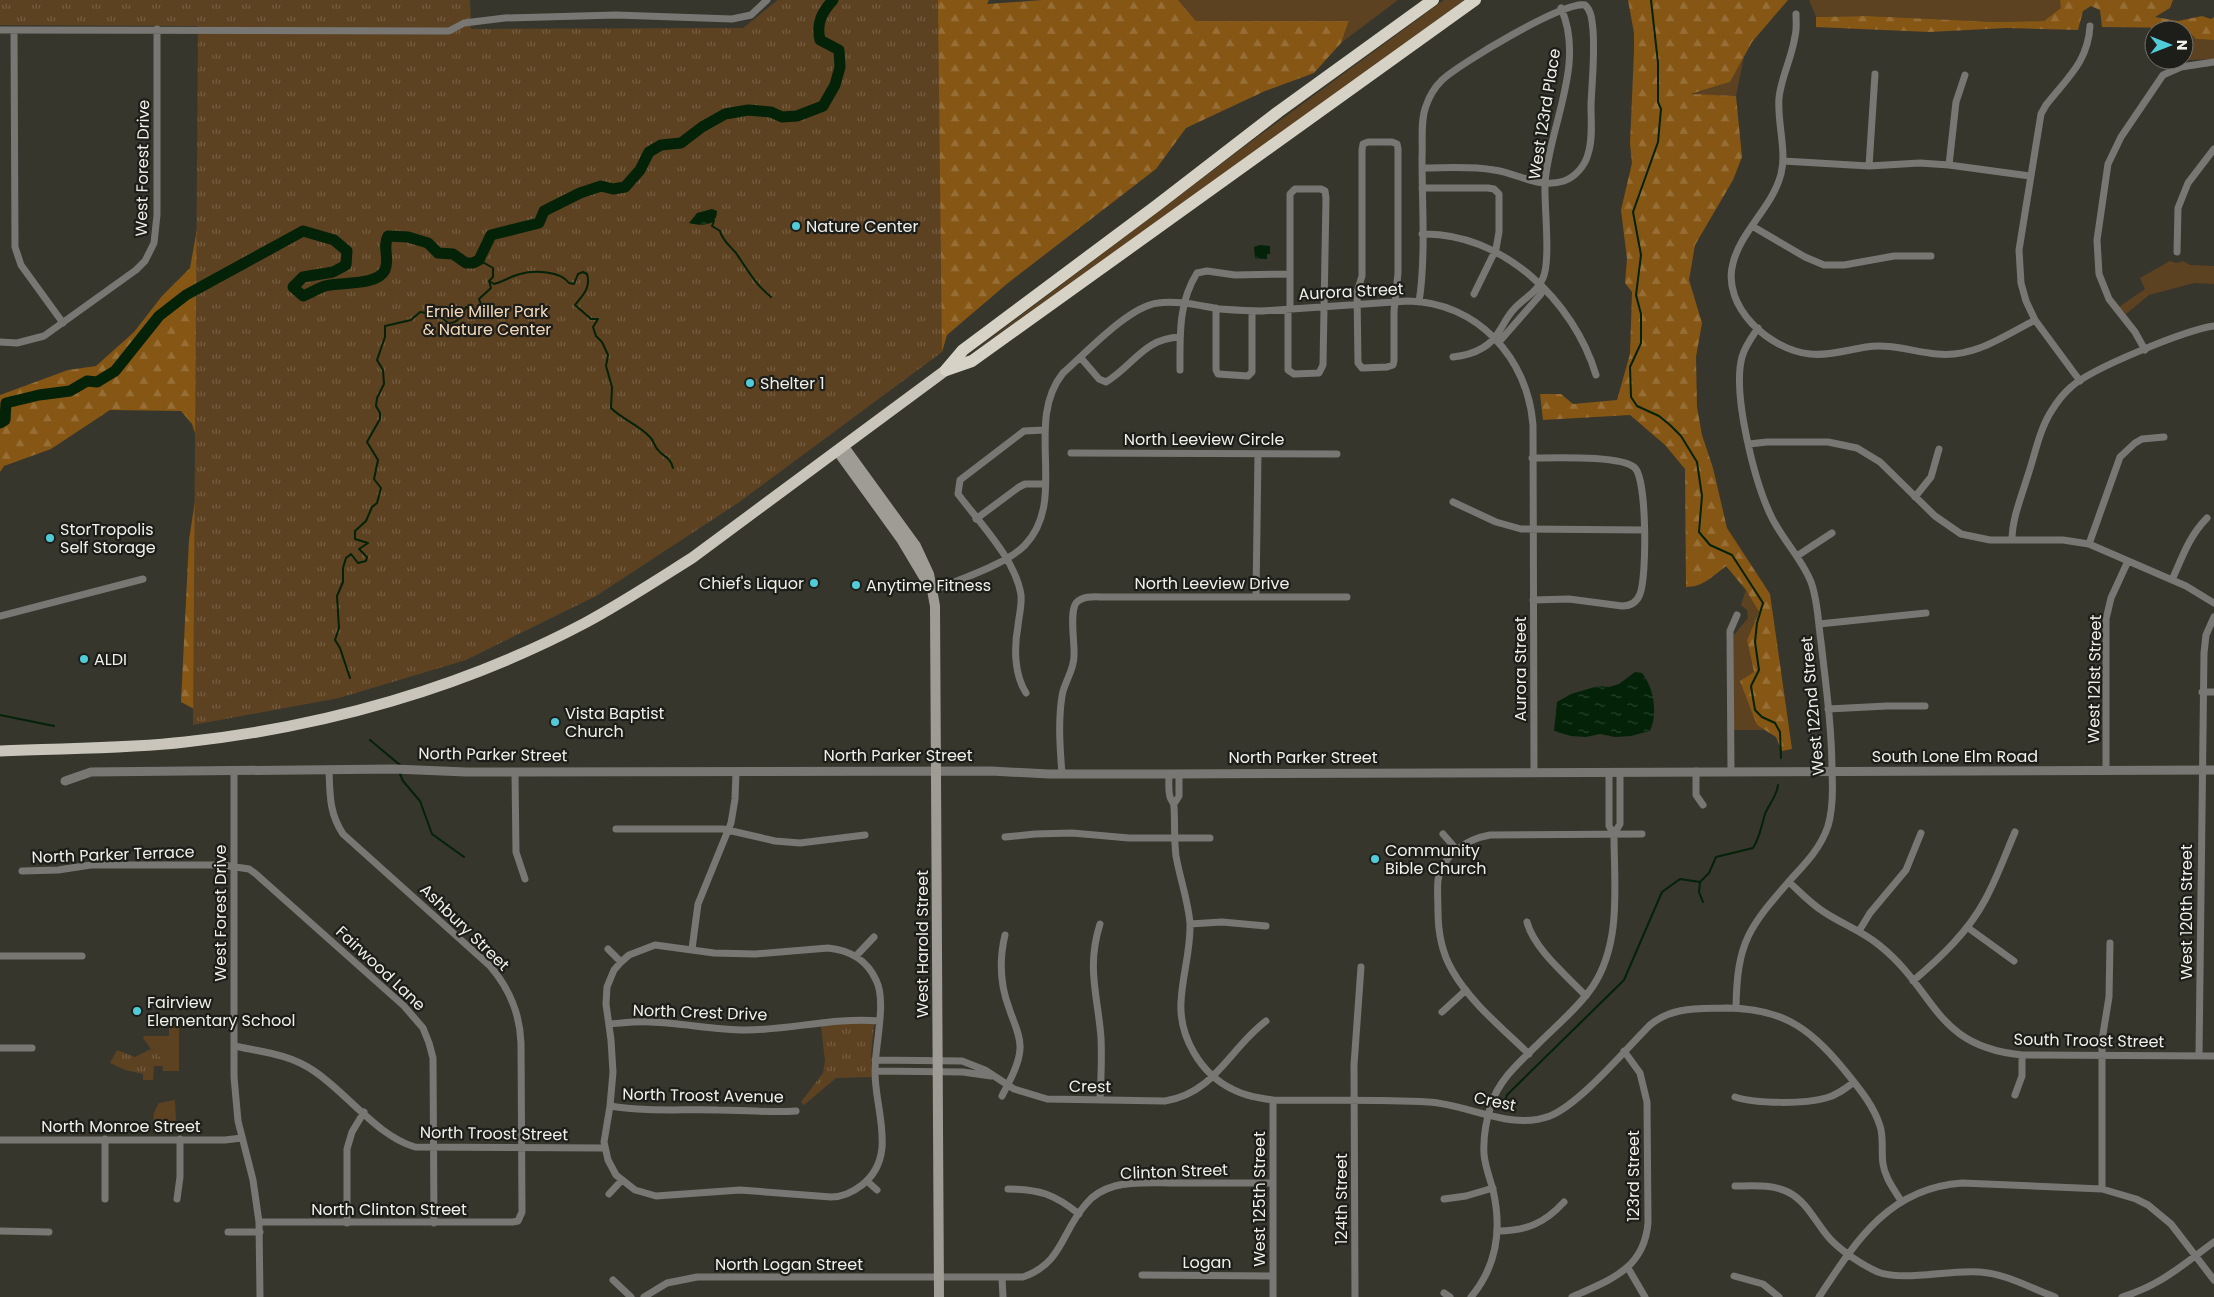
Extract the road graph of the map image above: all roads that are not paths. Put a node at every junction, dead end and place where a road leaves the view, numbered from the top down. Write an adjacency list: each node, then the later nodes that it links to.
1 (767, 0): 8 (street)
2 (1434, 0): 49 (highway)
3 (1475, 0): 49 (highway)
4 (1561, 8): 17 (street); 19 (street, West 123rd Place); 19 (street)
5 (1796, 14): 14 (street)
6 (2090, 26): 18 (street)
7 (0, 30): 9 (street)
8 (157, 30): 9 (street); 39 (street, West Forest Drive)
9 (14, 31): 39 (street)
10 (2214, 62): 46 (street)
11 (1875, 74): 16 (street)
12 (1965, 75): 15 (street)
13 (2214, 149): 24 (street)
14 (1783, 161): 16 (street); 21 (street)
15 (1949, 164): 16 (street); 18 (street)
16 (1869, 166)
17 (1422, 168): 19 (street); 20 (street)
18 (2030, 176): 37 (street)
19 (1546, 183): 27 (street, West 123rd Place)
20 (1422, 188): 22 (street); 23 (street)
21 (1752, 226): 25 (street); 41 (street)
22 (1422, 234): 23 (street); 30 (street)
23 (1494, 252): 27 (street); 28 (street)
24 (2176, 252)
25 (1931, 256)
26 (1290, 274): 31 (street); 33 (street); 35 (street)
27 (1540, 284): 38 (street, West 123rd Place); 44 (street, West 123rd Place); 51 (street)
28 (1474, 294)
29 (1395, 302): 30 (street, Aurora Street); 32 (street, Aurora Street); 32 (street); 32 (street)
30 (1419, 302): 42 (street, Aurora Street)
31 (1185, 304): 34 (street, Aurora Street); 43 (street); 48 (street, Aurora Street)
32 (1358, 304): 33 (street, Aurora Street)
33 (1323, 306): 35 (street, Aurora Street); 35 (street)
34 (1216, 308): 36 (street, Aurora Street); 36 (street)
35 (1289, 309): 36 (street, Aurora Street)
36 (1252, 310)
37 (2035, 320): 41 (street); 52 (street)
38 (1504, 322): 42 (street); 44 (street)
39 (63, 323): 45 (street, West Forest Drive)
40 (2214, 326): 46 (street)
41 (1758, 328): 55 (street, West 122nd Street)
42 (1486, 330): 44 (street, Aurora Street)
43 (1180, 337): 48 (street); 50 (street)
44 (1497, 340): 47 (street); 61 (street, Aurora Street)
45 (0, 342)
46 (2145, 350): 52 (street)
47 (1453, 357)
48 (1081, 358): 53 (street, Aurora Street)
49 (946, 370): 56 (highway)
50 (1180, 370)
51 (1596, 375)
52 (2080, 381): 70 (street)
53 (1045, 430): 62 (street, Aurora Street); 65 (street)
54 (2164, 437): 71 (street)
55 (1749, 444): 63 (street); 72 (street, West 122nd Street)
56 (840, 449): 77 (main road, West Harold Street); 92 (highway)
57 (1939, 449): 63 (street)
58 (1071, 453): 59 (street, North Leeview Circle)
59 (1258, 454): 60 (street, North Leeview Circle); 78 (street)
60 (1337, 454)
61 (1532, 458): 67 (street, Aurora Street); 68 (street)
62 (1045, 484): 65 (street); 73 (street, Aurora Street)
63 (1915, 496): 70 (street)
64 (1453, 502): 67 (street)
65 (976, 518): 73 (street)
66 (2207, 518): 76 (street)
67 (1533, 529): 68 (street); 80 (street, Aurora Street)
68 (1644, 530): 80 (street)
69 (1832, 533): 72 (street)
70 (2012, 540): 71 (street)
71 (2089, 544): 74 (street)
72 (1797, 556): 86 (street, West 122nd Street)
73 (1006, 558): 77 (street, Aurora Street); 89 (street)
74 (2128, 561): 76 (street); 99 (street, West 121st Street)
75 (143, 579): 83 (street)
76 (2172, 580): 81 (street)
77 (932, 591): 103 (main road, West Harold Street)
78 (1256, 596): 79 (street, North Leeview Drive); 107 (street, North Leeview Drive)
79 (1347, 597)
80 (1533, 600): 106 (street, Aurora Street)
81 (2214, 603)
82 (1926, 612): 86 (street)
83 (0, 616)
84 (1737, 616): 94 (street)
85 (2214, 617): 87 (street, West 120th Street)
86 (1819, 624): 91 (street, West 122nd Street)
87 (2202, 692): 88 (street); 96 (street, West 120th Street)
88 (2214, 692)
89 (1026, 693)
90 (1925, 706): 91 (street)
91 (1828, 710): 95 (street, West 122nd Street)
92 (0, 751)
93 (329, 770): 100 (street, North Parker Street); 101 (street, North Parker Street); 186 (street, Ashbury Street)
94 (1731, 770): 95 (street, South Lone Elm Road); 98 (street, South Lone Elm Road)
95 (1832, 770): 99 (street, South Lone Elm Road); 128 (street, West 122nd Street)
96 (2203, 770): 97 (street, South Lone Elm Road); 99 (street, South Lone Elm Road); 161 (street, West 120th Street)
97 (2214, 770)
98 (1696, 771): 105 (street, North Parker Street); 112 (street)
99 (2106, 771)
100 (234, 772): 110 (street, North Parker Street); 125 (street, West Forest Drive)
101 (515, 772): 102 (street, North Parker Street); 127 (street)
102 (736, 772): 103 (street, North Parker Street); 114 (street)
103 (936, 772): 107 (street, North Parker Street); 164 (main road, West Harold Street)
104 (1609, 772): 105 (street, North Parker Street); 106 (street, North Parker Street); 118 (street)
105 (1620, 772): 118 (street)
106 (1534, 773): 109 (street, North Parker Street)
107 (1062, 774): 108 (street, North Parker Street)
108 (1169, 774): 109 (street, North Parker Street); 111 (street)
109 (1179, 774): 111 (street)
110 (65, 781)
111 (1174, 804): 123 (street, Crest)
112 (1703, 805)
113 (616, 829): 114 (street)
114 (729, 830): 120 (street); 138 (street)
115 (2015, 832): 133 (street)
116 (1921, 833): 134 (street)
117 (1443, 834): 124 (street)
118 (1614, 834): 119 (street); 124 (street); 148 (street)
119 (1642, 834)
120 (865, 835)
121 (1005, 837): 123 (street)
122 (1210, 838): 123 (street)
123 (1174, 840): 131 (street, Crest)
124 (1457, 850): 147 (street)
125 (234, 867): 126 (street, North Parker Terrace); 154 (street, West Forest Drive); 185 (street, Fairwood Lane)
126 (22, 871)
127 (525, 879)
128 (1789, 882): 134 (street, South Troost Street); 149 (street, West 122nd Street)
129 (1527, 922): 148 (street)
130 (1100, 924): 174 (street)
131 (1190, 924): 132 (street); 168 (street, Crest)
132 (1266, 926)
133 (1967, 927): 143 (street); 146 (street)
134 (1859, 931): 146 (street, South Troost Street)
135 (1004, 935): 170 (street)
136 (874, 937): 142 (street)
137 (2110, 943): 160 (street)
138 (692, 949): 142 (street); 144 (street)
139 (608, 950): 144 (street)
140 (0, 956): 141 (street)
141 (82, 956)
142 (856, 956): 151 (street)
143 (2014, 961)
144 (621, 962): 153 (street)
145 (1361, 967): 176 (street, 124th Street)
146 (1913, 981): 159 (street, South Troost Street)
147 (1466, 990): 150 (street); 158 (street)
148 (1586, 996): 158 (street)
149 (1736, 1008): 157 (street, Crest); 169 (street, Crest)
150 (1442, 1012)
151 (879, 1021): 153 (street, North Crest Drive); 163 (street)
152 (1266, 1022): 168 (street, Crest)
153 (609, 1024): 177 (street)
154 (234, 1046): 179 (street, North Troost Street); 181 (street, West Forest Drive)
155 (0, 1048): 156 (street)
156 (32, 1048)
157 (1624, 1051): 180 (street, Crest); 215 (street, 123rd Street)
158 (1528, 1054): 180 (street)
159 (2022, 1055): 160 (street, South Troost Street); 171 (street)
160 (2102, 1055): 161 (street, South Troost Street); 193 (street)
161 (2199, 1055): 162 (street, South Troost Street)
162 (2214, 1056)
163 (875, 1060): 164 (street); 165 (street)
164 (937, 1060): 166 (main road, West Harold Street); 167 (street, Crest)
165 (875, 1071): 166 (street); 188 (street)
166 (937, 1072): 167 (street, Crest); 219 (main road, West Harold Street)
167 (994, 1076): 170 (street, Crest)
168 (1214, 1076): 174 (street, Crest); 175 (street, Crest)
169 (1854, 1082): 173 (street); 200 (street, Crest)
170 (1007, 1085): 172 (street); 174 (street, Crest)
171 (2015, 1095)
172 (1002, 1096)
173 (1735, 1097)
174 (1100, 1100)
175 (1272, 1100): 176 (street, Crest); 190 (street, West 125th Street)
176 (1354, 1101): 180 (street, Crest); 229 (street, 124th Street)
177 (610, 1106): 178 (street, North Troost Avenue); 187 (street)
178 (796, 1111)
179 (364, 1112): 185 (street, North Troost Street); 205 (street)
180 (1488, 1114): 192 (street)
181 (242, 1138): 182 (street, North Monroe Street); 204 (street, West Forest Drive)
182 (180, 1139): 184 (street, North Monroe Street); 198 (street)
183 (0, 1140): 184 (street, North Monroe Street)
184 (105, 1140): 197 (street)
185 (434, 1148): 186 (street, North Troost Street); 206 (street, Fairwood Lane)
186 (521, 1148): 187 (street, North Troost Street); 203 (street, Ashbury Street)
187 (604, 1148): 189 (street)
188 (867, 1180): 189 (street); 194 (street)
189 (621, 1181): 196 (street)
190 (1272, 1183): 202 (street, Clinton Street); 217 (street, West 125th Street)
191 (1735, 1186): 213 (street)
192 (1492, 1188): 199 (street); 208 (street)
193 (2102, 1189): 200 (street); 214 (street)
194 (877, 1190)
195 (1008, 1190): 202 (street)
196 (609, 1194)
197 (105, 1199)
198 (177, 1199)
199 (1444, 1199)
200 (1901, 1201): 213 (street)
201 (1564, 1202): 208 (street)
202 (1079, 1214): 220 (street, Clinton Street)
203 (518, 1221): 206 (street, North Clinton Street)
204 (260, 1222): 205 (street, North Clinton Street); 211 (street, West Forest Drive)
205 (347, 1223): 206 (street, North Clinton Street)
206 (434, 1223)
207 (0, 1231): 209 (street)
208 (1498, 1231): 230 (street)
209 (50, 1232)
210 (228, 1232): 211 (street)
211 (260, 1232): 223 (street, West Forest Drive)
212 (2214, 1242): 214 (street)
213 (1851, 1255): 234 (street); 235 (street)
214 (2196, 1255): 222 (street); 236 (street)
215 (1628, 1268): 231 (street); 232 (street)
216 (1142, 1275): 217 (street, Logan)
217 (1273, 1276): 228 (street, West 125th Street)
218 (1734, 1276): 233 (street)
219 (939, 1278): 220 (street, Clinton Street); 225 (street, North Logan Street); 226 (main road, West Harold Street)
220 (1002, 1278): 227 (street)
221 (612, 1280): 224 (street)
222 (2214, 1280)
223 (260, 1297)
224 (631, 1297)
225 (644, 1297)
226 (939, 1297)
227 (1003, 1297)
228 (1273, 1297)
229 (1355, 1297)
230 (1471, 1297)
231 (1572, 1297)
232 (1645, 1297)
233 (1779, 1297)
234 (1819, 1297)
235 (2055, 1297)
236 (2122, 1297)

